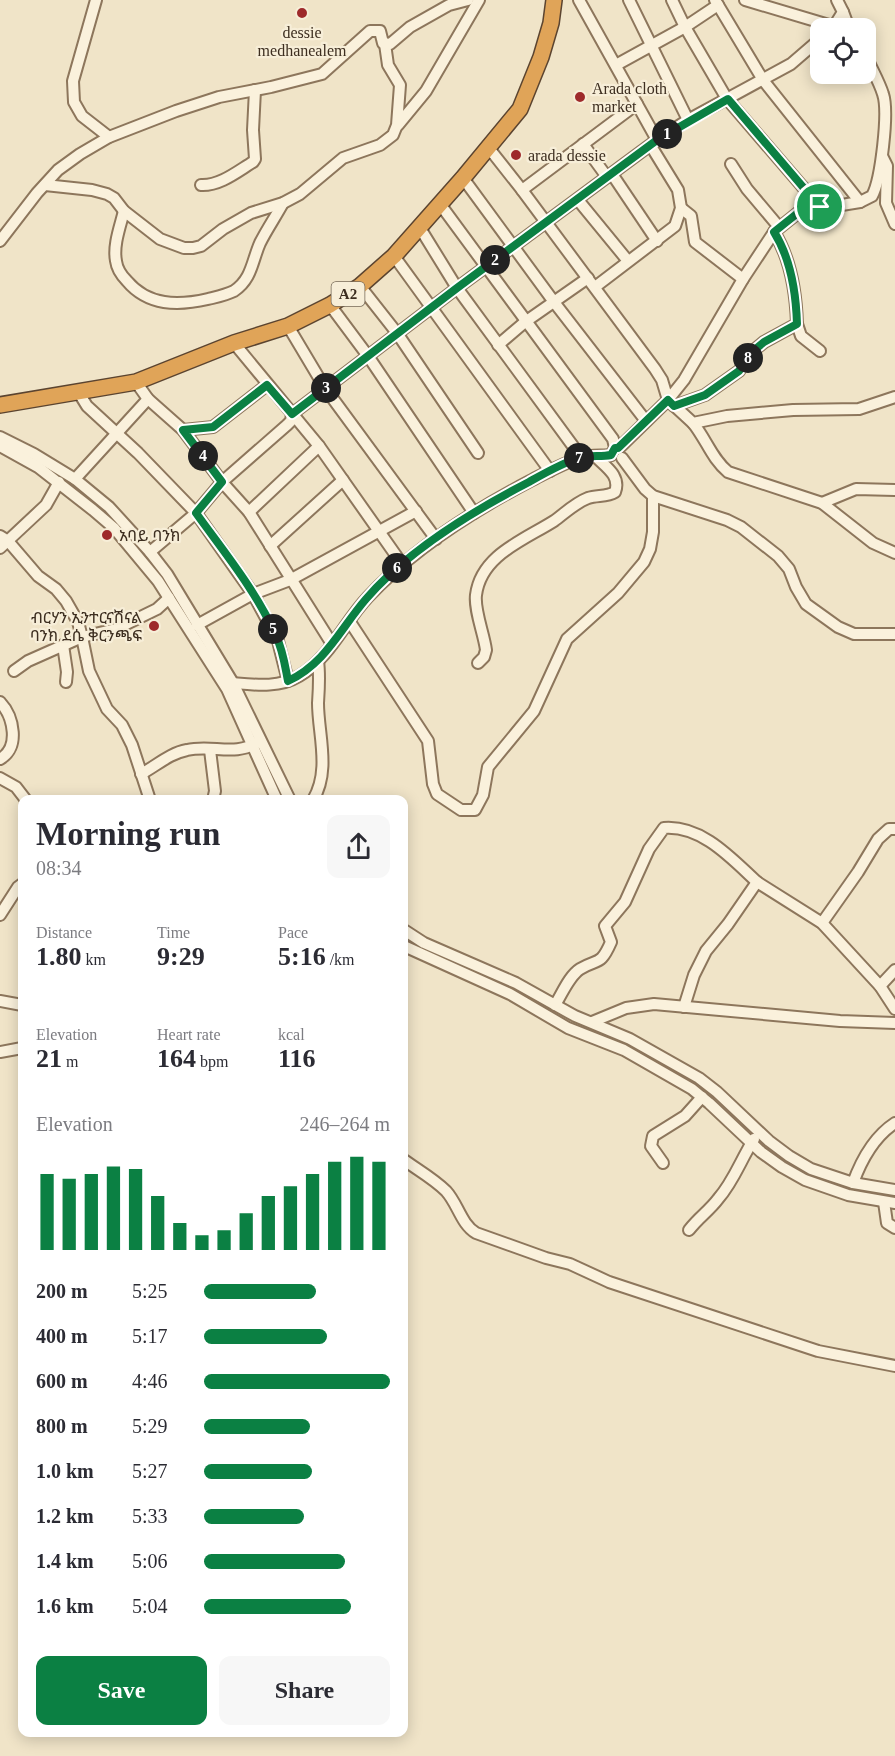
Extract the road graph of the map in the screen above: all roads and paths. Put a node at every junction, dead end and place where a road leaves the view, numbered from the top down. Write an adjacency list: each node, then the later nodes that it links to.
1 (96, 0): 27 (street)
2 (468, 0): 16 (street)
3 (479, 0): 26 (street)
4 (554, 0): 30 (highway, A2)
5 (579, 0): 19 (street)
6 (629, 0): 17 (street)
7 (672, 0): 15 (street)
8 (745, 0): 14 (street)
9 (837, 0): 11 (street)
10 (717, 2): 15 (street); 21 (street)
11 (843, 12): 12 (street); 13 (street)
12 (840, 18)
13 (845, 18)
14 (810, 20)
15 (685, 27): 17 (street); 23 (street)
16 (386, 45): 22 (street); 26 (street)
17 (651, 46): 19 (street); 25 (street)
18 (810, 48): 21 (street)
19 (616, 65): 24 (street)
20 (876, 77): 31 (street)
21 (763, 80): 23 (street); 39 (street)
22 (255, 90): 27 (street); 35 (street)
23 (728, 99): 25 (street); 42 (street)
24 (637, 104): 28 (street); 29 (street)
25 (688, 120): 28 (street)
26 (397, 125): 40 (street)
27 (110, 138): 36 (street)
28 (654, 143): 33 (street); 43 (street)
29 (583, 144): 33 (street); 37 (street)
30 (488, 147): 34 (highway, A2); 37 (street)
31 (881, 153): 39 (street); 46 (street)
32 (731, 164): 48 (street)
33 (610, 176): 38 (street); 50 (street)
34 (463, 178): 41 (highway, A2); 51 (street)
35 (201, 184)
36 (45, 185): 44 (street); 49 (street)
37 (522, 190): 45 (street)
38 (578, 200): 45 (street); 53 (street)
39 (860, 202): 42 (street)
40 (283, 203): 44 (street); 44 (street)
41 (441, 204): 47 (highway, A2); 54 (street)
42 (820, 207): 48 (street)
43 (681, 208): 50 (street); 55 (street)
44 (124, 211)
45 (546, 223): 51 (street); 56 (street)
46 (895, 224)
47 (420, 228): 52 (highway, A2); 58 (street)
48 (777, 229): 55 (street); 63 (street)
49 (0, 241)
50 (657, 241): 53 (street)
51 (514, 246): 54 (street); 59 (street)
52 (394, 256): 57 (highway, A2); 61 (street)
53 (628, 261): 56 (street)
54 (486, 267): 58 (street); 62 (street)
55 (743, 279): 76 (street)
56 (592, 283): 59 (street); 76 (street)
57 (360, 286): 60 (highway, A2); 65 (street)
58 (457, 288): 61 (street); 67 (street)
59 (554, 302): 62 (street); 79 (street)
60 (330, 305): 64 (highway, A2); 69 (street)
61 (432, 309): 65 (street); 90 (street)
62 (525, 322): 67 (street); 86 (street)
63 (797, 324): 68 (street); 76 (street)
64 (288, 326): 66 (highway, A2); 72 (street)
65 (397, 333): 69 (street); 87 (street)
66 (234, 343): 70 (highway, A2); 71 (street)
67 (498, 345): 88 (street)
68 (820, 351)
69 (368, 356): 72 (street); 101 (street)
70 (136, 382): 73 (highway, A2); 75 (street)
71 (267, 385): 78 (street); 81 (street)
72 (325, 388): 78 (street); 98 (street)
73 (79, 393): 77 (highway, A2); 82 (street)
74 (895, 397): 80 (street)
75 (148, 399): 81 (street); 82 (street)
76 (671, 404): 79 (street); 80 (street)
77 (1, 407)
78 (292, 414): 85 (street); 94 (street)
79 (646, 421): 86 (street)
80 (693, 423): 97 (street)
81 (183, 430): 94 (street)
82 (117, 434): 91 (street); 100 (street)
83 (0, 437): 91 (street)
84 (0, 446): 93 (street)
85 (319, 446): 92 (street); 99 (street)
86 (617, 452): 89 (street); 96 (street)
87 (478, 453)
88 (581, 457): 89 (street); 90 (street)
89 (596, 457): 119 (street)
90 (550, 471): 101 (street)
91 (75, 479): 106 (street)
92 (343, 480): 102 (street); 105 (street)
93 (59, 482): 104 (street); 111 (street)
94 (222, 482): 99 (street); 100 (street)
95 (895, 490): 97 (street)
96 (653, 496): 112 (street); 114 (street)
97 (822, 504): 107 (street)
98 (416, 511): 102 (street); 103 (street)
99 (249, 512): 105 (street)
100 (196, 513): 106 (street); 110 (street)
101 (474, 513): 103 (street)
102 (379, 530): 108 (street); 109 (street)
103 (436, 539): 108 (street)
104 (3, 541): 115 (street)
105 (270, 546): 109 (street)
106 (150, 552): 113 (street)
107 (895, 553)
108 (402, 564): 112 (street)
109 (290, 580): 110 (street); 116 (street)
110 (253, 594): 113 (street); 121 (street)
111 (169, 597): 115 (street); 125 (street)
112 (350, 622): 116 (street)
113 (197, 625): 123 (street)
114 (895, 634)
115 (82, 637): 117 (street); 128 (street)
116 (332, 644): 118 (street)
117 (63, 645): 120 (street); 122 (street)
118 (318, 661): 121 (street); 134 (street)
119 (478, 663)
120 (14, 671)
121 (288, 681): 123 (street)
122 (66, 682)
123 (233, 683): 125 (street)
124 (0, 702): 127 (street)
125 (257, 743): 126 (street); 130 (street)
126 (210, 750): 128 (street); 133 (street)
127 (0, 759)
128 (141, 774): 132 (street)
129 (0, 778): 131 (street)
130 (277, 791)
131 (22, 795)
132 (148, 795)
133 (214, 795)
134 (316, 795)
135 (895, 829): 139 (street)
136 (757, 882): 139 (street); 148 (street); 149 (street)
137 (18, 888): 138 (street)
138 (0, 915)
139 (822, 923): 145 (street)
140 (408, 933): 142 (street)
141 (408, 948): 144 (street)
142 (481, 967): 144 (street); 148 (street)
143 (895, 970): 145 (street)
144 (476, 980): 155 (street)
145 (880, 986): 150 (street)
146 (0, 1001): 147 (street)
147 (18, 1004)
148 (555, 1005): 151 (street)
149 (684, 1007): 151 (street); 152 (street)
150 (895, 1009)
151 (592, 1022): 157 (street)
152 (895, 1023)
153 (18, 1048): 154 (street)
154 (0, 1052)
155 (702, 1097): 158 (street); 160 (street)
156 (895, 1123): 161 (street)
157 (759, 1132): 158 (street); 161 (street)
158 (751, 1143): 163 (street); 165 (street)
159 (408, 1163): 166 (street)
160 (663, 1163)
161 (853, 1183): 162 (street)
162 (895, 1191)
163 (890, 1202): 164 (street)
164 (895, 1228)
165 (689, 1230)
166 (895, 1366)

